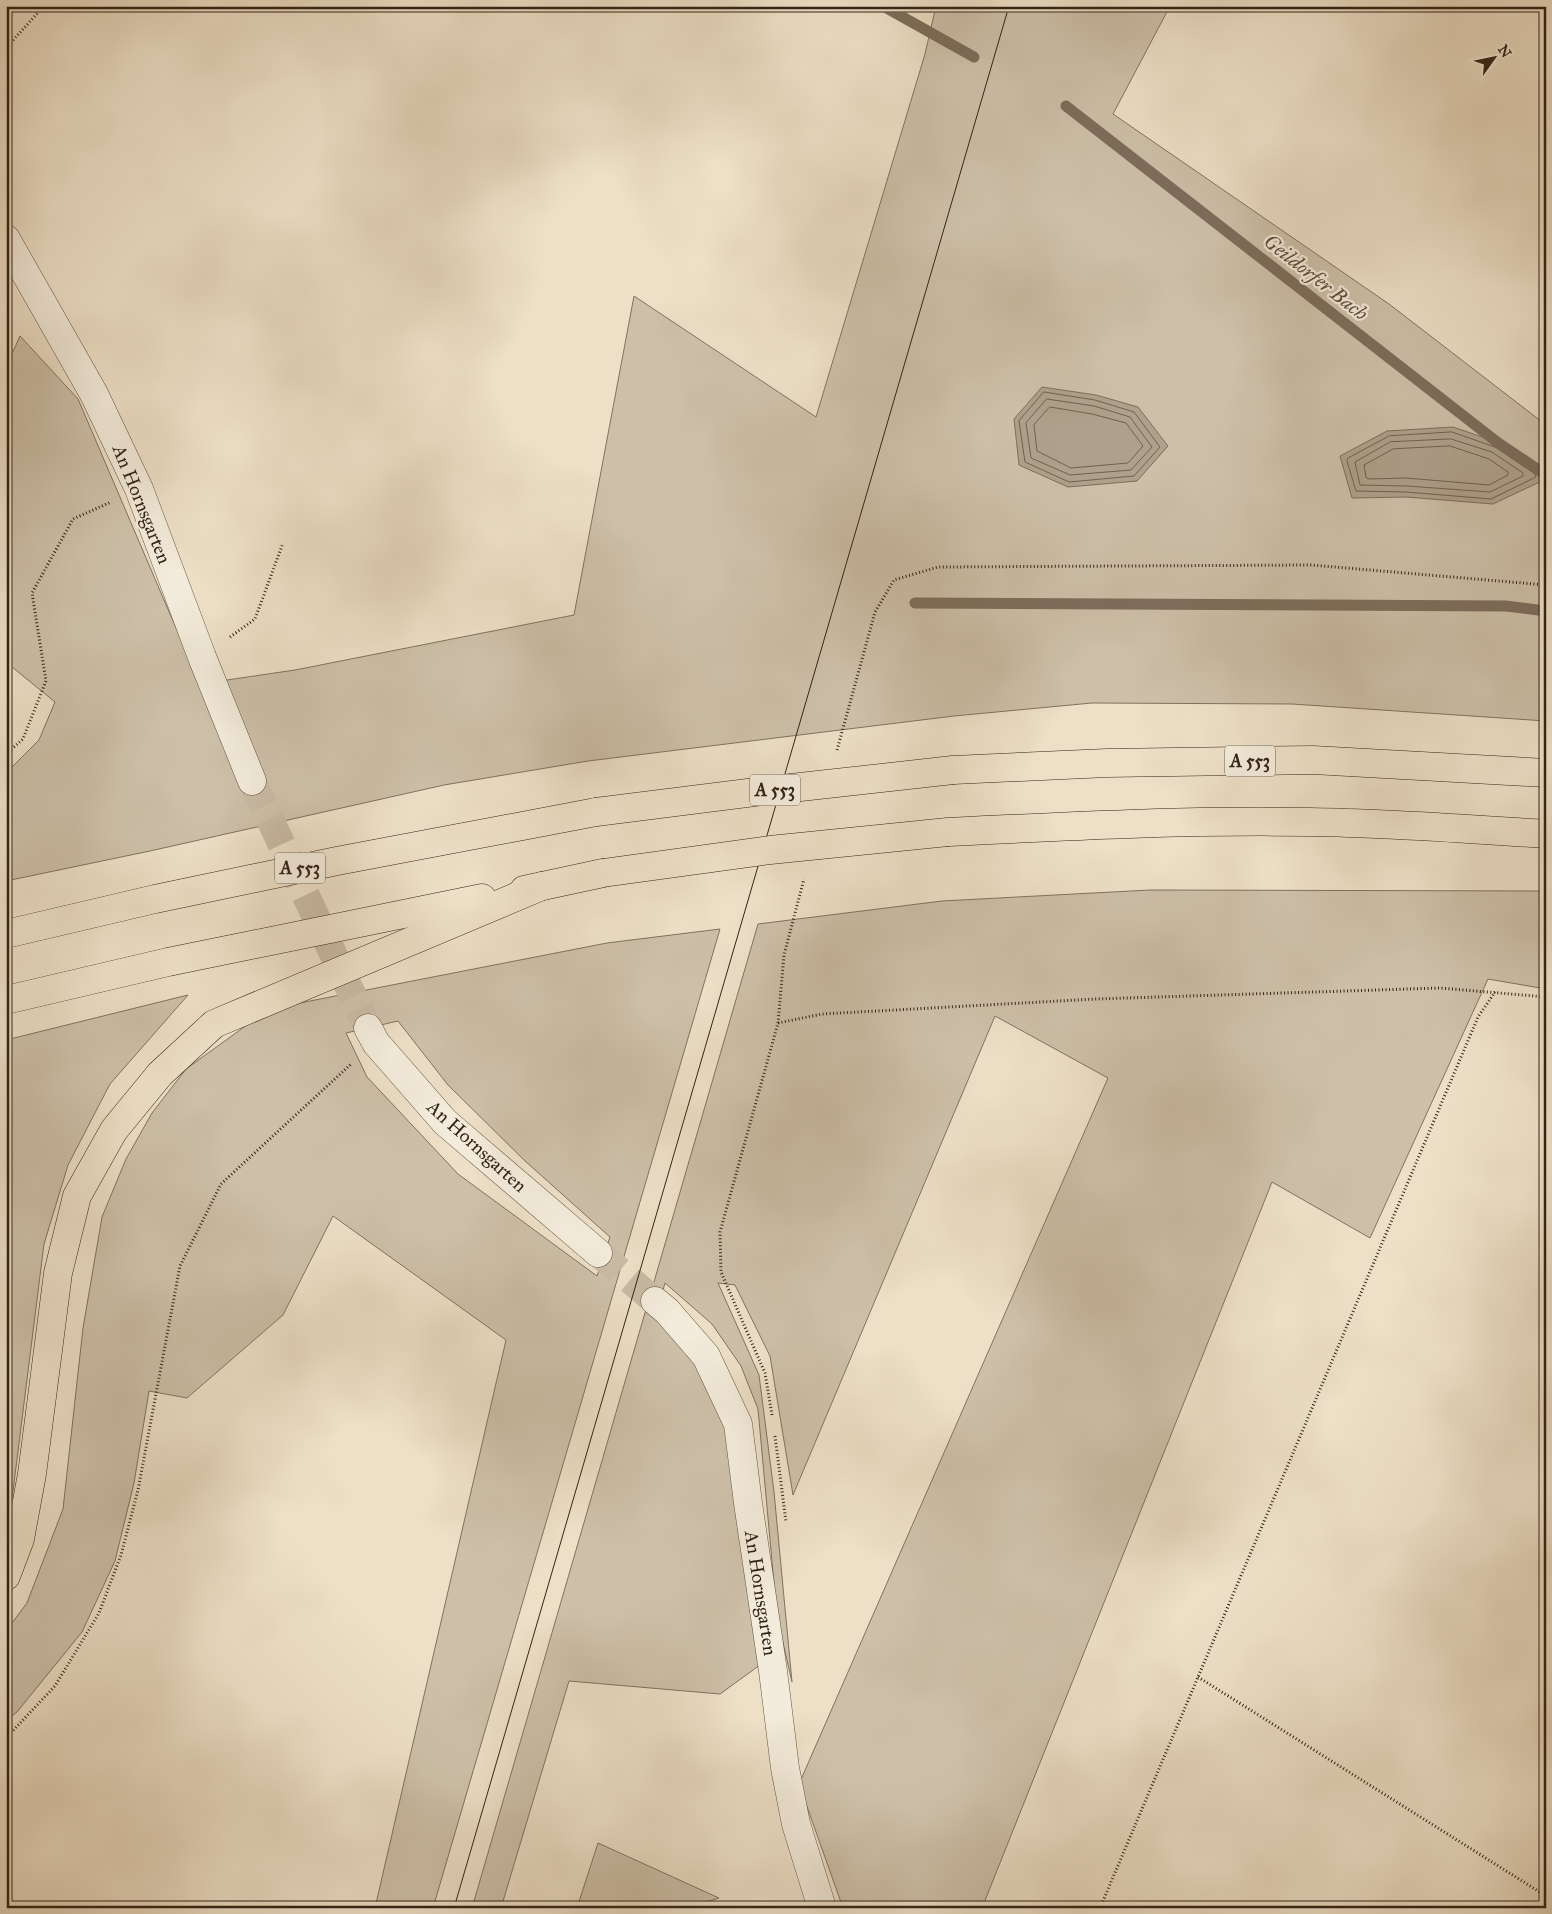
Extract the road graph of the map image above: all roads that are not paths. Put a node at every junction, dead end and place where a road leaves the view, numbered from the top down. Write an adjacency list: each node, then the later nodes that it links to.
1 (6, 239): 3 (street, An Hornsgarten)
2 (1546, 773): 6 (highway, A 553, bridge)
3 (252, 781)
4 (1546, 834): 5 (highway, bridge)
5 (542, 886): 7 (highway); 11 (highway)
6 (6, 934)
7 (6, 1000)
8 (372, 1035): 9 (street, An Hornsgarten)
9 (598, 1252)
10 (656, 1301): 12 (street, An Hornsgarten)
11 (6, 1576)
12 (822, 1908)

